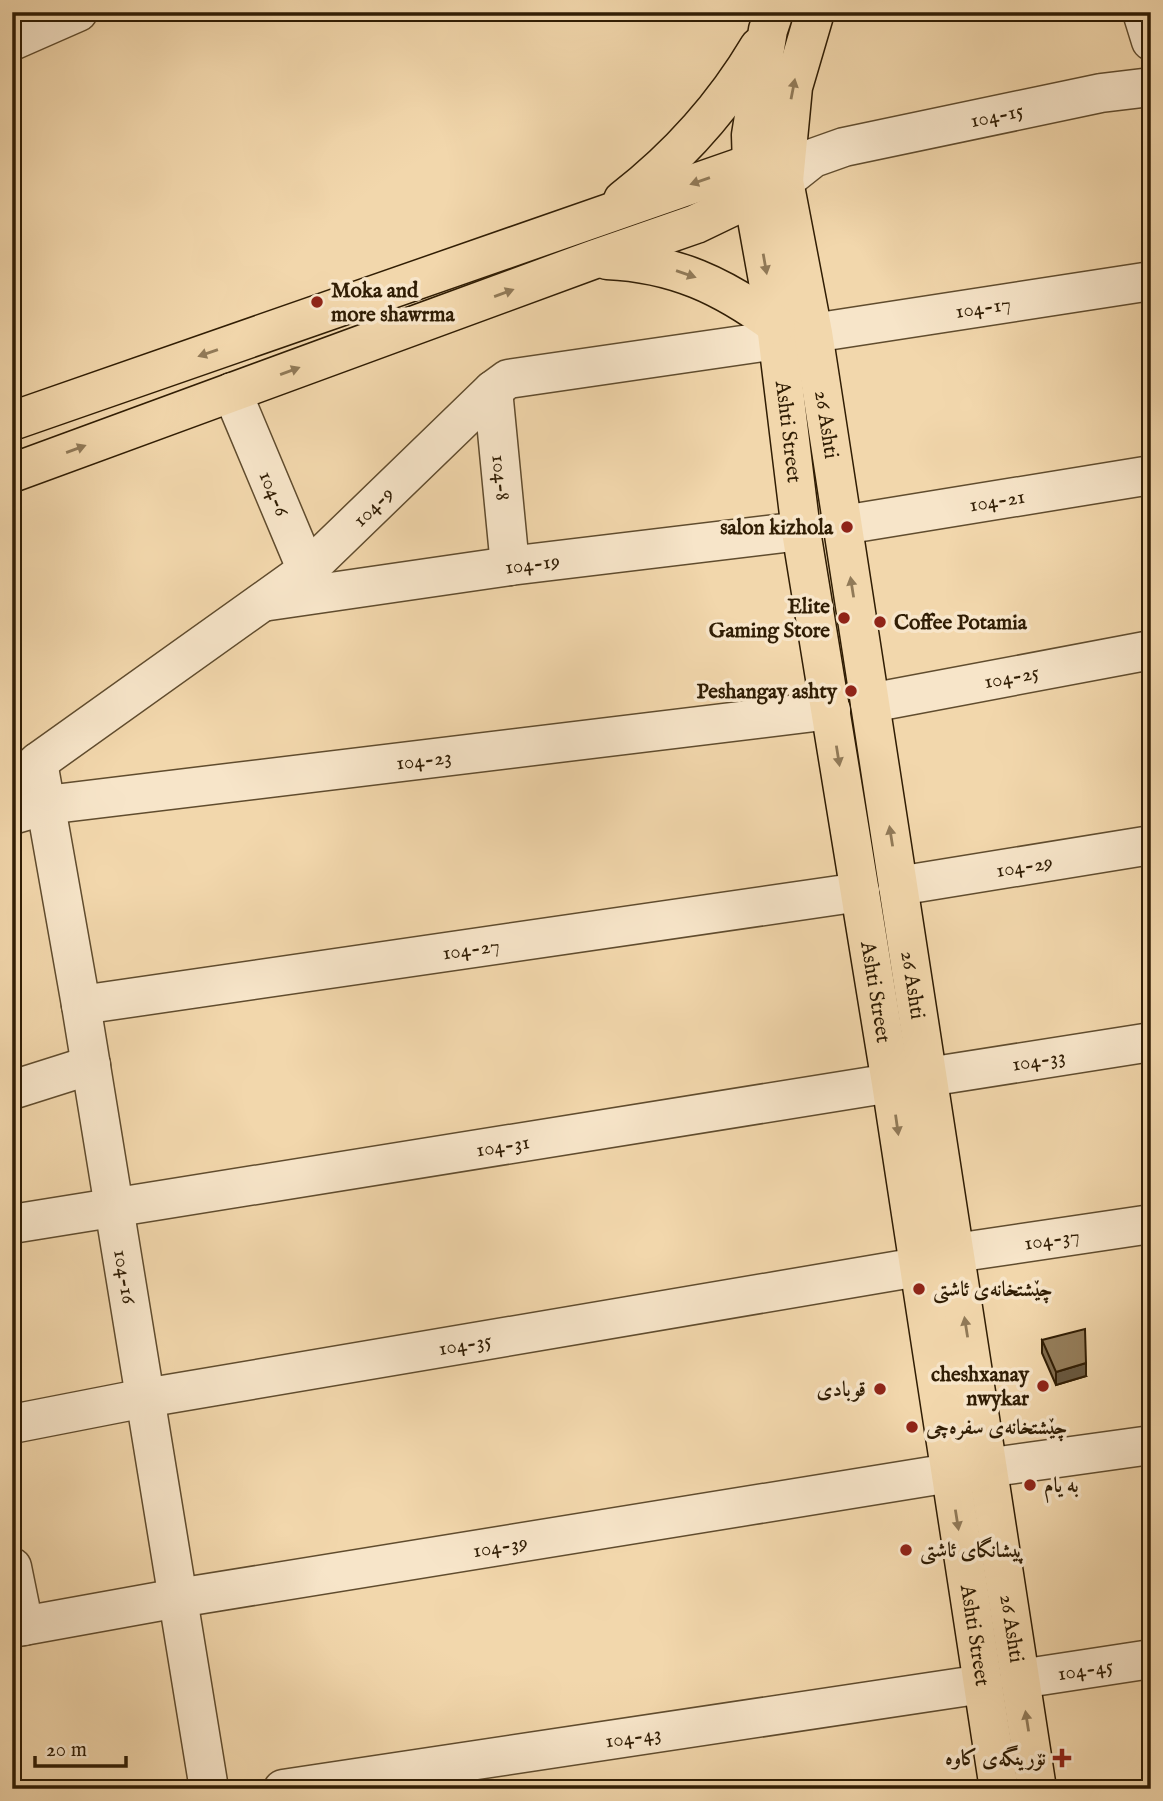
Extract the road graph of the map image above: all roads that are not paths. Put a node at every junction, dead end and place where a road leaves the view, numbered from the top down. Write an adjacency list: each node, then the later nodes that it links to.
1 (78, 12): 5 (street)
2 (815, 12): 10 (main road, one-way to 2)
3 (1142, 12): 6 (street)
4 (771, 21): 10 (main road); 11 (main road)
5 (12, 41)
6 (1151, 41)
7 (1151, 57): 9 (street)
8 (1151, 87): 9 (street, 104-15)
9 (1101, 93): 10 (street, 104-15)
10 (769, 172): 11 (main road, one-way to 11); 12 (main road); 14 (main road, 26 Ashti)
11 (605, 215): 17 (main road, one-way to 17)
12 (595, 259): 14 (main road, one-way to 14); 16 (main road, one-way to 12)
13 (1151, 281): 14 (street, 104-17)
14 (789, 332): 15 (street, 104-9); 20 (main road, 26 Ashti); 21 (main road, Ashti Street)
15 (493, 390): 22 (street, 104-8); 23 (street, 104-9)
16 (232, 392): 18 (main road, one-way to 16); 23 (street, 104-6)
17 (12, 421)
18 (12, 472)
19 (1151, 475): 20 (street, 104-21)
20 (843, 525): 25 (main road, 26 Ashti, one-way to 20)
21 (801, 531): 22 (street, 104-19); 26 (main road, Ashti Street)
22 (510, 566): 23 (street, 104-19)
23 (312, 582): 27 (street, 104-19)
24 (1151, 650): 25 (street, 104-25)
25 (870, 703): 29 (main road, 26 Ashti, one-way to 25)
26 (831, 710): 27 (street, 104-23); 30 (main road, Ashti Street, one-way to 30)
27 (26, 796): 31 (street, 104-16)
28 (1151, 845): 29 (street, 104-29)
29 (898, 886): 34 (main road, 26 Ashti)
30 (860, 892): 31 (street, 104-27); 34 (main road, Ashti Street)
31 (81, 1005): 33 (street, 104-16)
32 (1151, 1042): 34 (street, 104-33)
33 (91, 1065): 35 (street); 36 (street, 104-16)
34 (909, 1080): 36 (street, 104-31); 39 (main road, 26 Ashti); 40 (main road, Ashti Street, one-way to 40)
35 (12, 1090)
36 (114, 1206): 37 (street, 104-31); 41 (street, 104-16)
37 (12, 1224)
38 (1151, 1224): 39 (street, 104-37)
39 (955, 1253): 44 (main road, 26 Ashti, one-way to 39)
40 (918, 1267): 41 (street, 104-35); 45 (main road, Ashti Street)
41 (145, 1398): 42 (street, 104-35); 47 (street, 104-16)
42 (12, 1424)
43 (1151, 1445): 44 (street, 104-39)
44 (988, 1469): 45 (street, 104-39); 50 (main road, 26 Ashti)
45 (950, 1473): 47 (street, 104-39); 51 (main road, Ashti Street, one-way to 51)
46 (12, 1567): 48 (street)
47 (178, 1598): 48 (street, 104-39); 52 (street, 104-16)
48 (18, 1627)
49 (1151, 1658): 50 (street, 104-45)
50 (1020, 1679): 55 (main road, 26 Ashti, one-way to 50)
51 (983, 1684): 53 (street, 104-43); 54 (main road, Ashti Street)
52 (209, 1789)
53 (283, 1789)
54 (999, 1789)
55 (1037, 1789)

